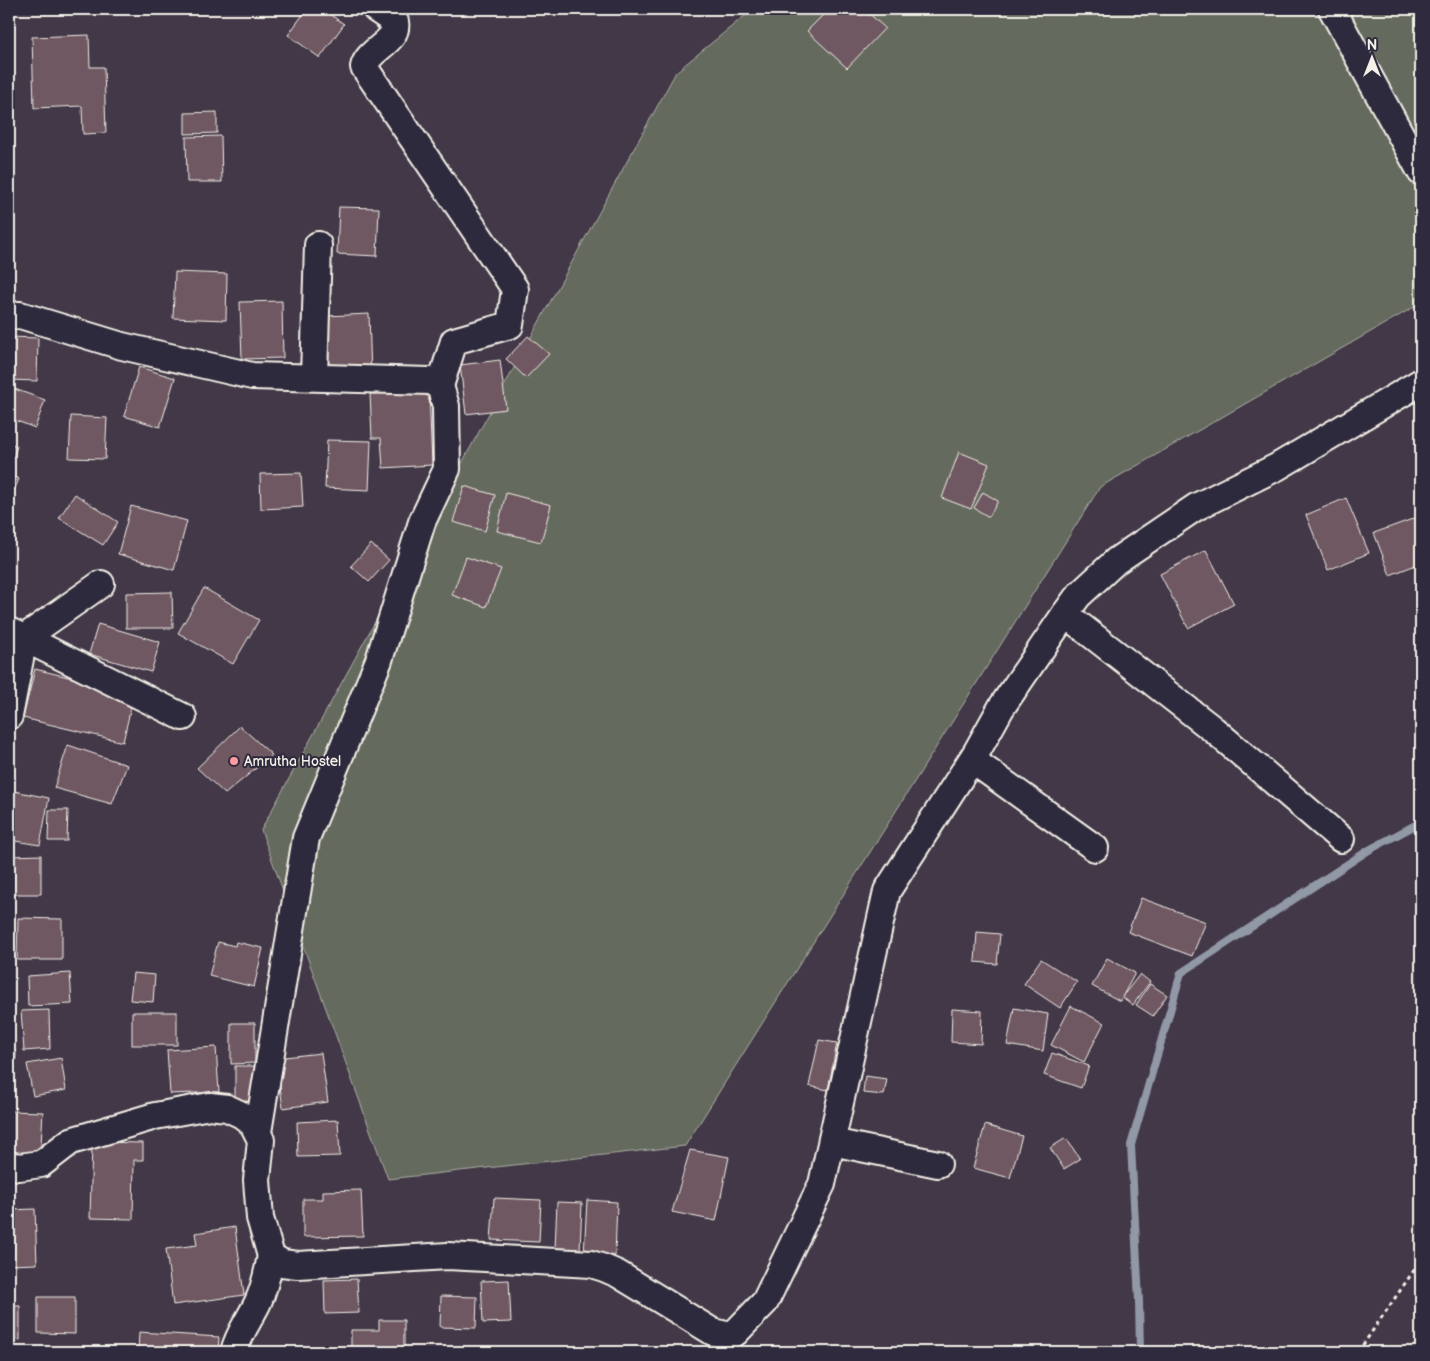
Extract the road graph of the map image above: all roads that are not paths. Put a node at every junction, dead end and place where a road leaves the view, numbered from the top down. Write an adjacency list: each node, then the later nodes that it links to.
1 (376, 9): 8 (street)
2 (1332, 9): 3 (street)
3 (1421, 172)
4 (318, 245): 6 (street)
5 (9, 316): 6 (street)
6 (314, 377): 8 (street)
7 (1421, 382): 10 (street)
8 (440, 386): 17 (street)
9 (101, 584): 11 (street)
10 (1064, 614): 14 (street); 15 (street)
11 (17, 634): 12 (street); 13 (street)
12 (9, 716)
13 (183, 716)
14 (972, 760): 16 (street); 18 (street)
15 (1341, 839)
16 (1095, 848)
17 (258, 1132): 20 (street); 21 (street)
18 (832, 1142): 19 (street); 22 (street)
19 (938, 1164)
20 (9, 1165)
21 (271, 1256): 22 (street); 23 (street)
22 (738, 1343)
23 (234, 1352)

